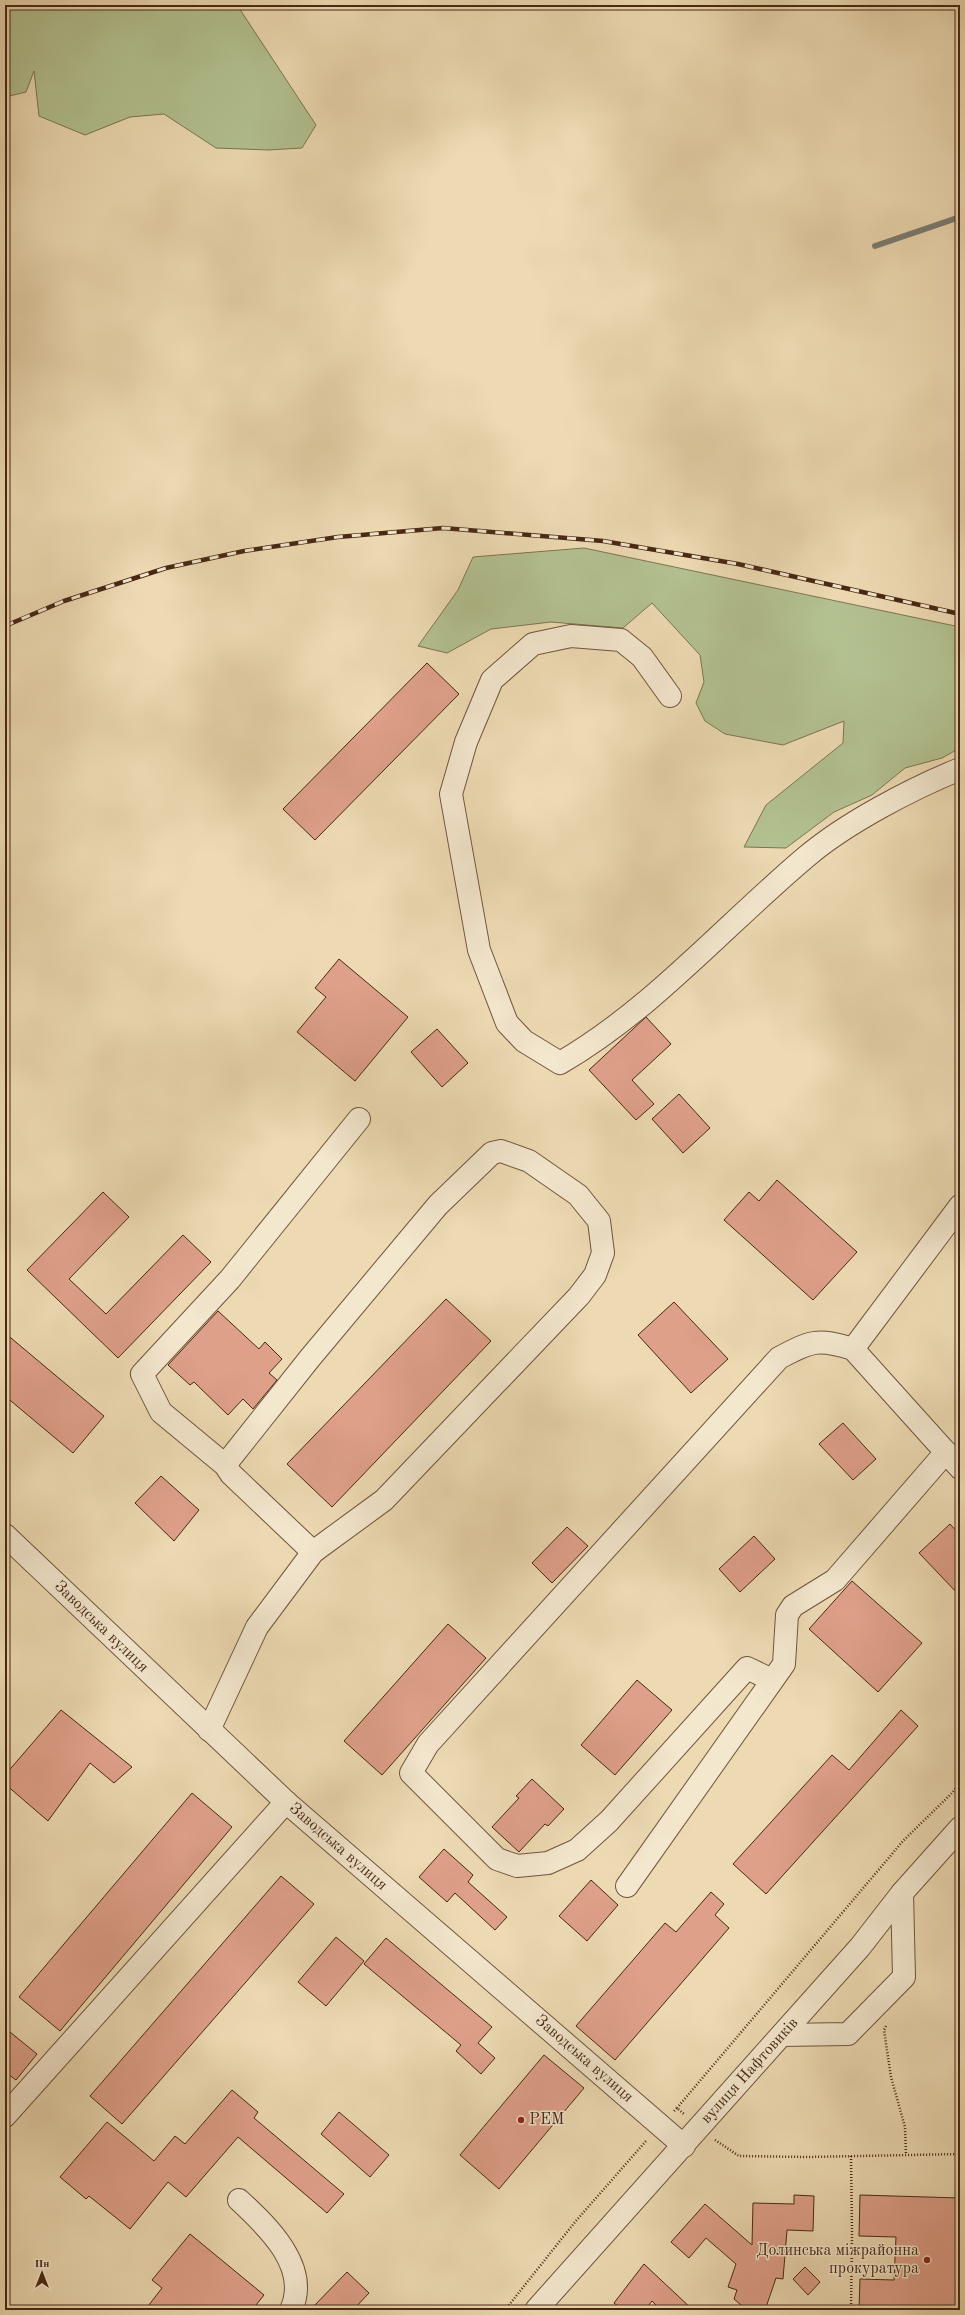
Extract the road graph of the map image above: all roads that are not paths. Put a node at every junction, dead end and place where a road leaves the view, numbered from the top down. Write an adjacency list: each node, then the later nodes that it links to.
1 (670, 696): 2 (street)
2 (960, 769)
3 (359, 1119): 7 (street)
4 (960, 1206): 5 (street)
5 (853, 1349): 6 (street); 11 (street)
6 (946, 1452): 8 (street); 11 (street)
7 (226, 1465): 10 (street); 10 (street)
8 (960, 1468)
9 (5, 1535): 12 (street, Заводська вулиця)
10 (312, 1552): 12 (street)
11 (772, 1680): 15 (street)
12 (209, 1730): 13 (street, Заводська вулиця)
13 (286, 1802): 18 (street); 19 (street, Заводська вулиця)
14 (960, 1828): 16 (street, вулиця Нафтовиків)
15 (627, 1886)
16 (902, 1893): 17 (street, вулиця Нафтовиків); 17 (street)
17 (782, 2035): 19 (street, вулиця Нафтовиків)
18 (5, 2116)
19 (684, 2146): 22 (street, вулиця Нафтовиків)
20 (239, 2200): 21 (street)
21 (291, 2310)
22 (536, 2310)

